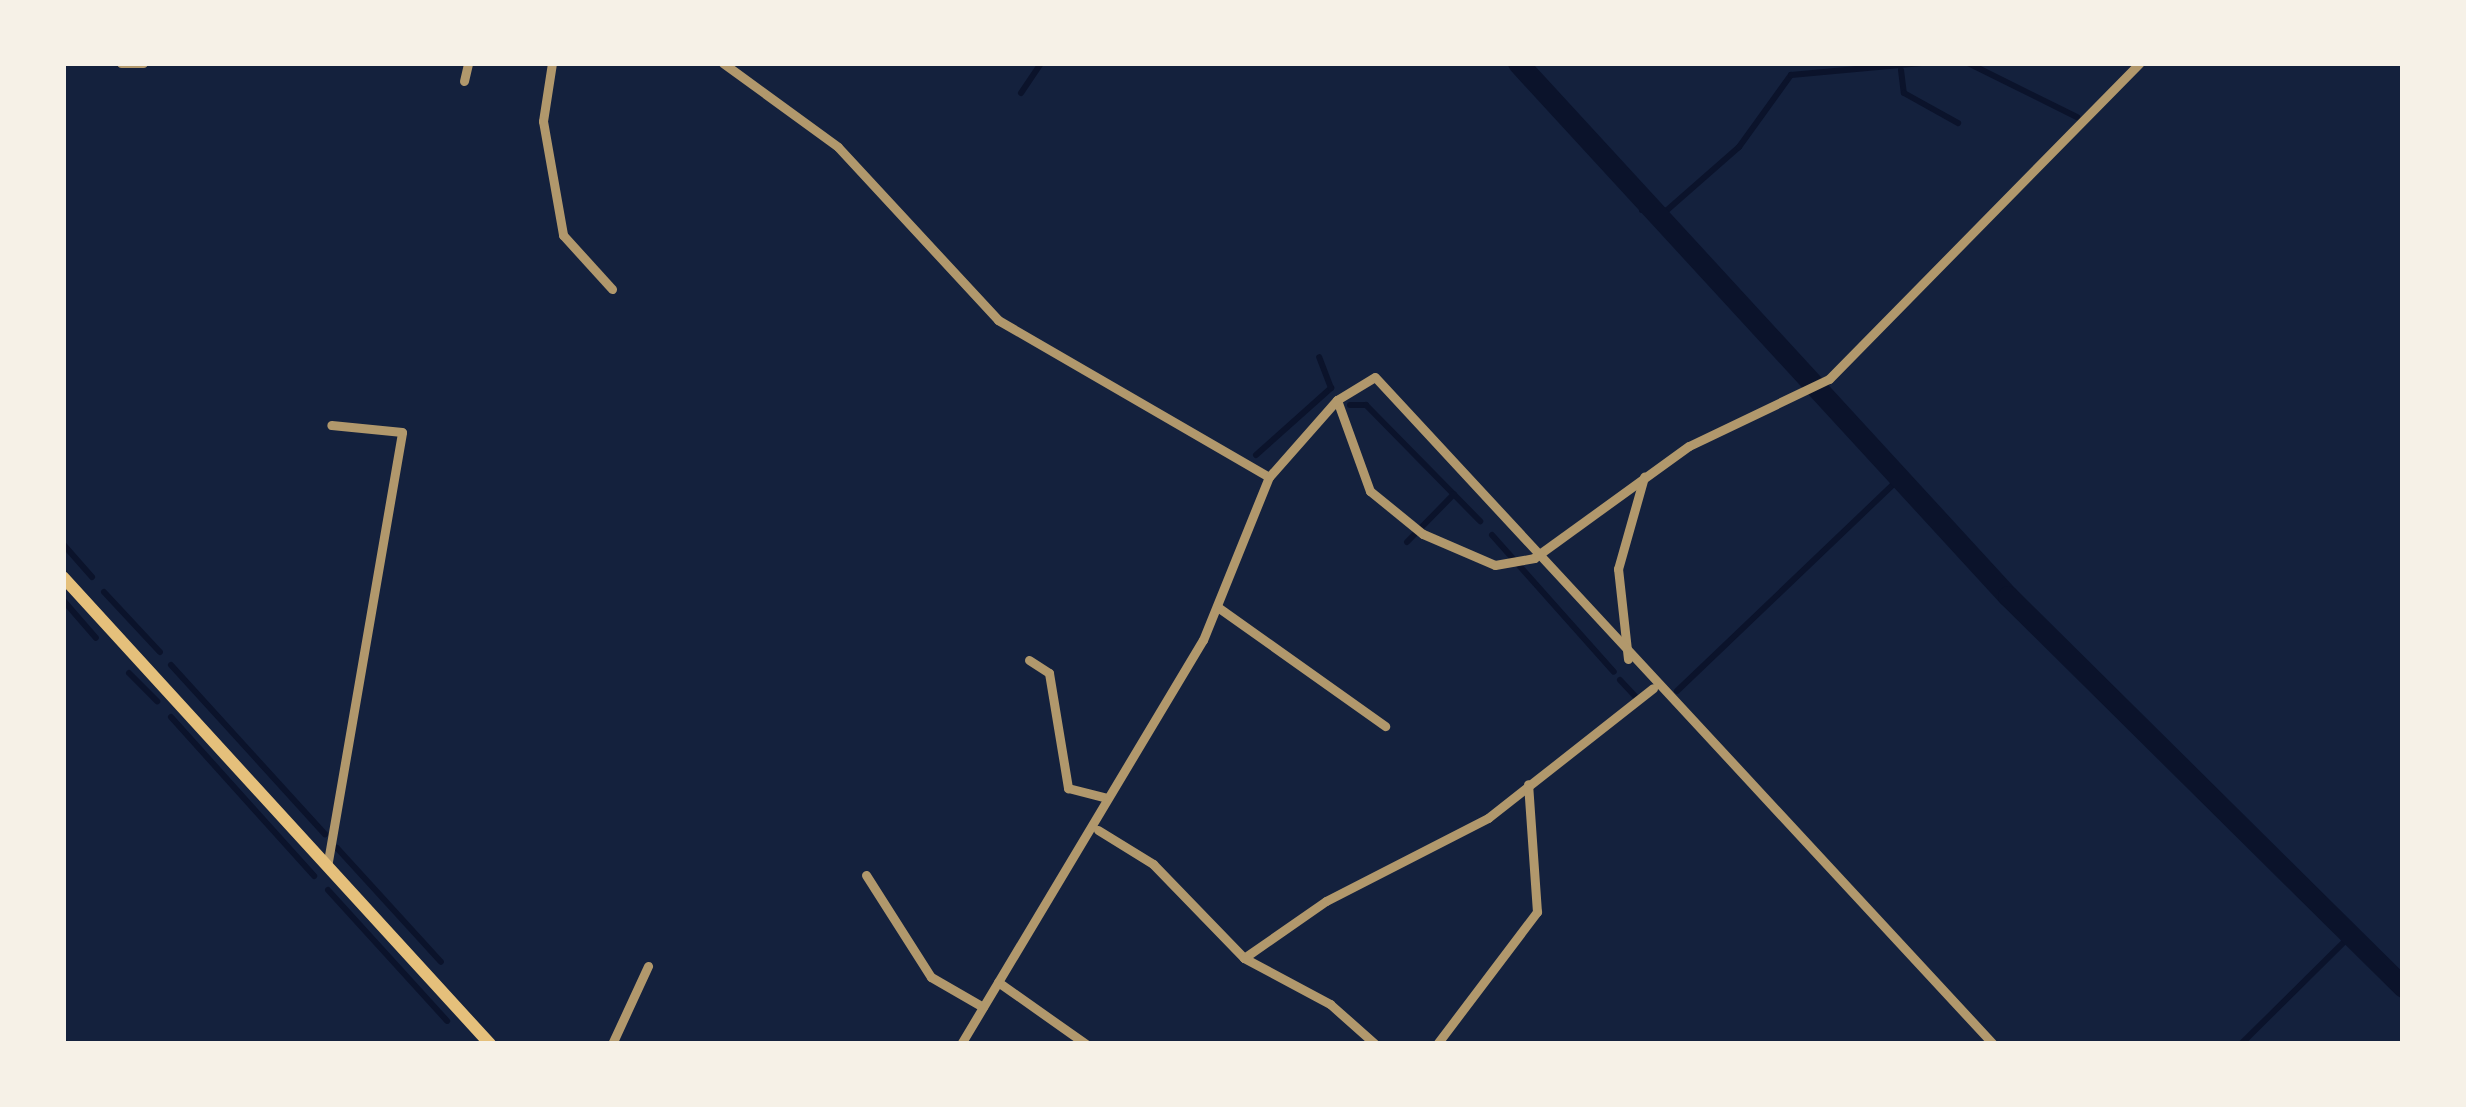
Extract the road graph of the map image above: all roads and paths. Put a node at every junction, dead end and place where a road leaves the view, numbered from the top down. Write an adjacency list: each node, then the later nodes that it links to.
1 (122, 63): 2 (street)
2 (143, 63)
3 (468, 63): 7 (street)
4 (552, 63): 8 (street)
5 (724, 63): 11 (street)
6 (2139, 63): 12 (street)
7 (464, 81)
8 (612, 289)
9 (1337, 400): 11 (street); 13 (street); 13 (street)
10 (332, 425): 23 (street)
11 (1269, 477): 15 (street)
12 (1644, 477): 13 (street); 17 (street)
13 (1534, 558): 17 (street)
14 (63, 577): 23 (main road)
15 (1219, 608): 19 (street); 21 (street)
16 (1029, 660): 21 (street)
17 (1629, 662): 18 (street)
18 (1653, 688): 20 (street); 35 (street)
19 (1384, 726)
20 (1528, 784): 25 (street); 34 (street)
21 (1107, 798): 22 (street)
22 (1098, 830): 25 (street); 27 (street)
23 (327, 868): 29 (main road)
24 (866, 875): 28 (street)
25 (1244, 958): 33 (street)
26 (648, 966): 30 (street)
27 (998, 982): 28 (street); 32 (street)
28 (983, 1007): 31 (street)
29 (490, 1044)
30 (612, 1044)
31 (961, 1044)
32 (1086, 1044)
33 (1376, 1044)
34 (1437, 1044)
35 (1993, 1044)

